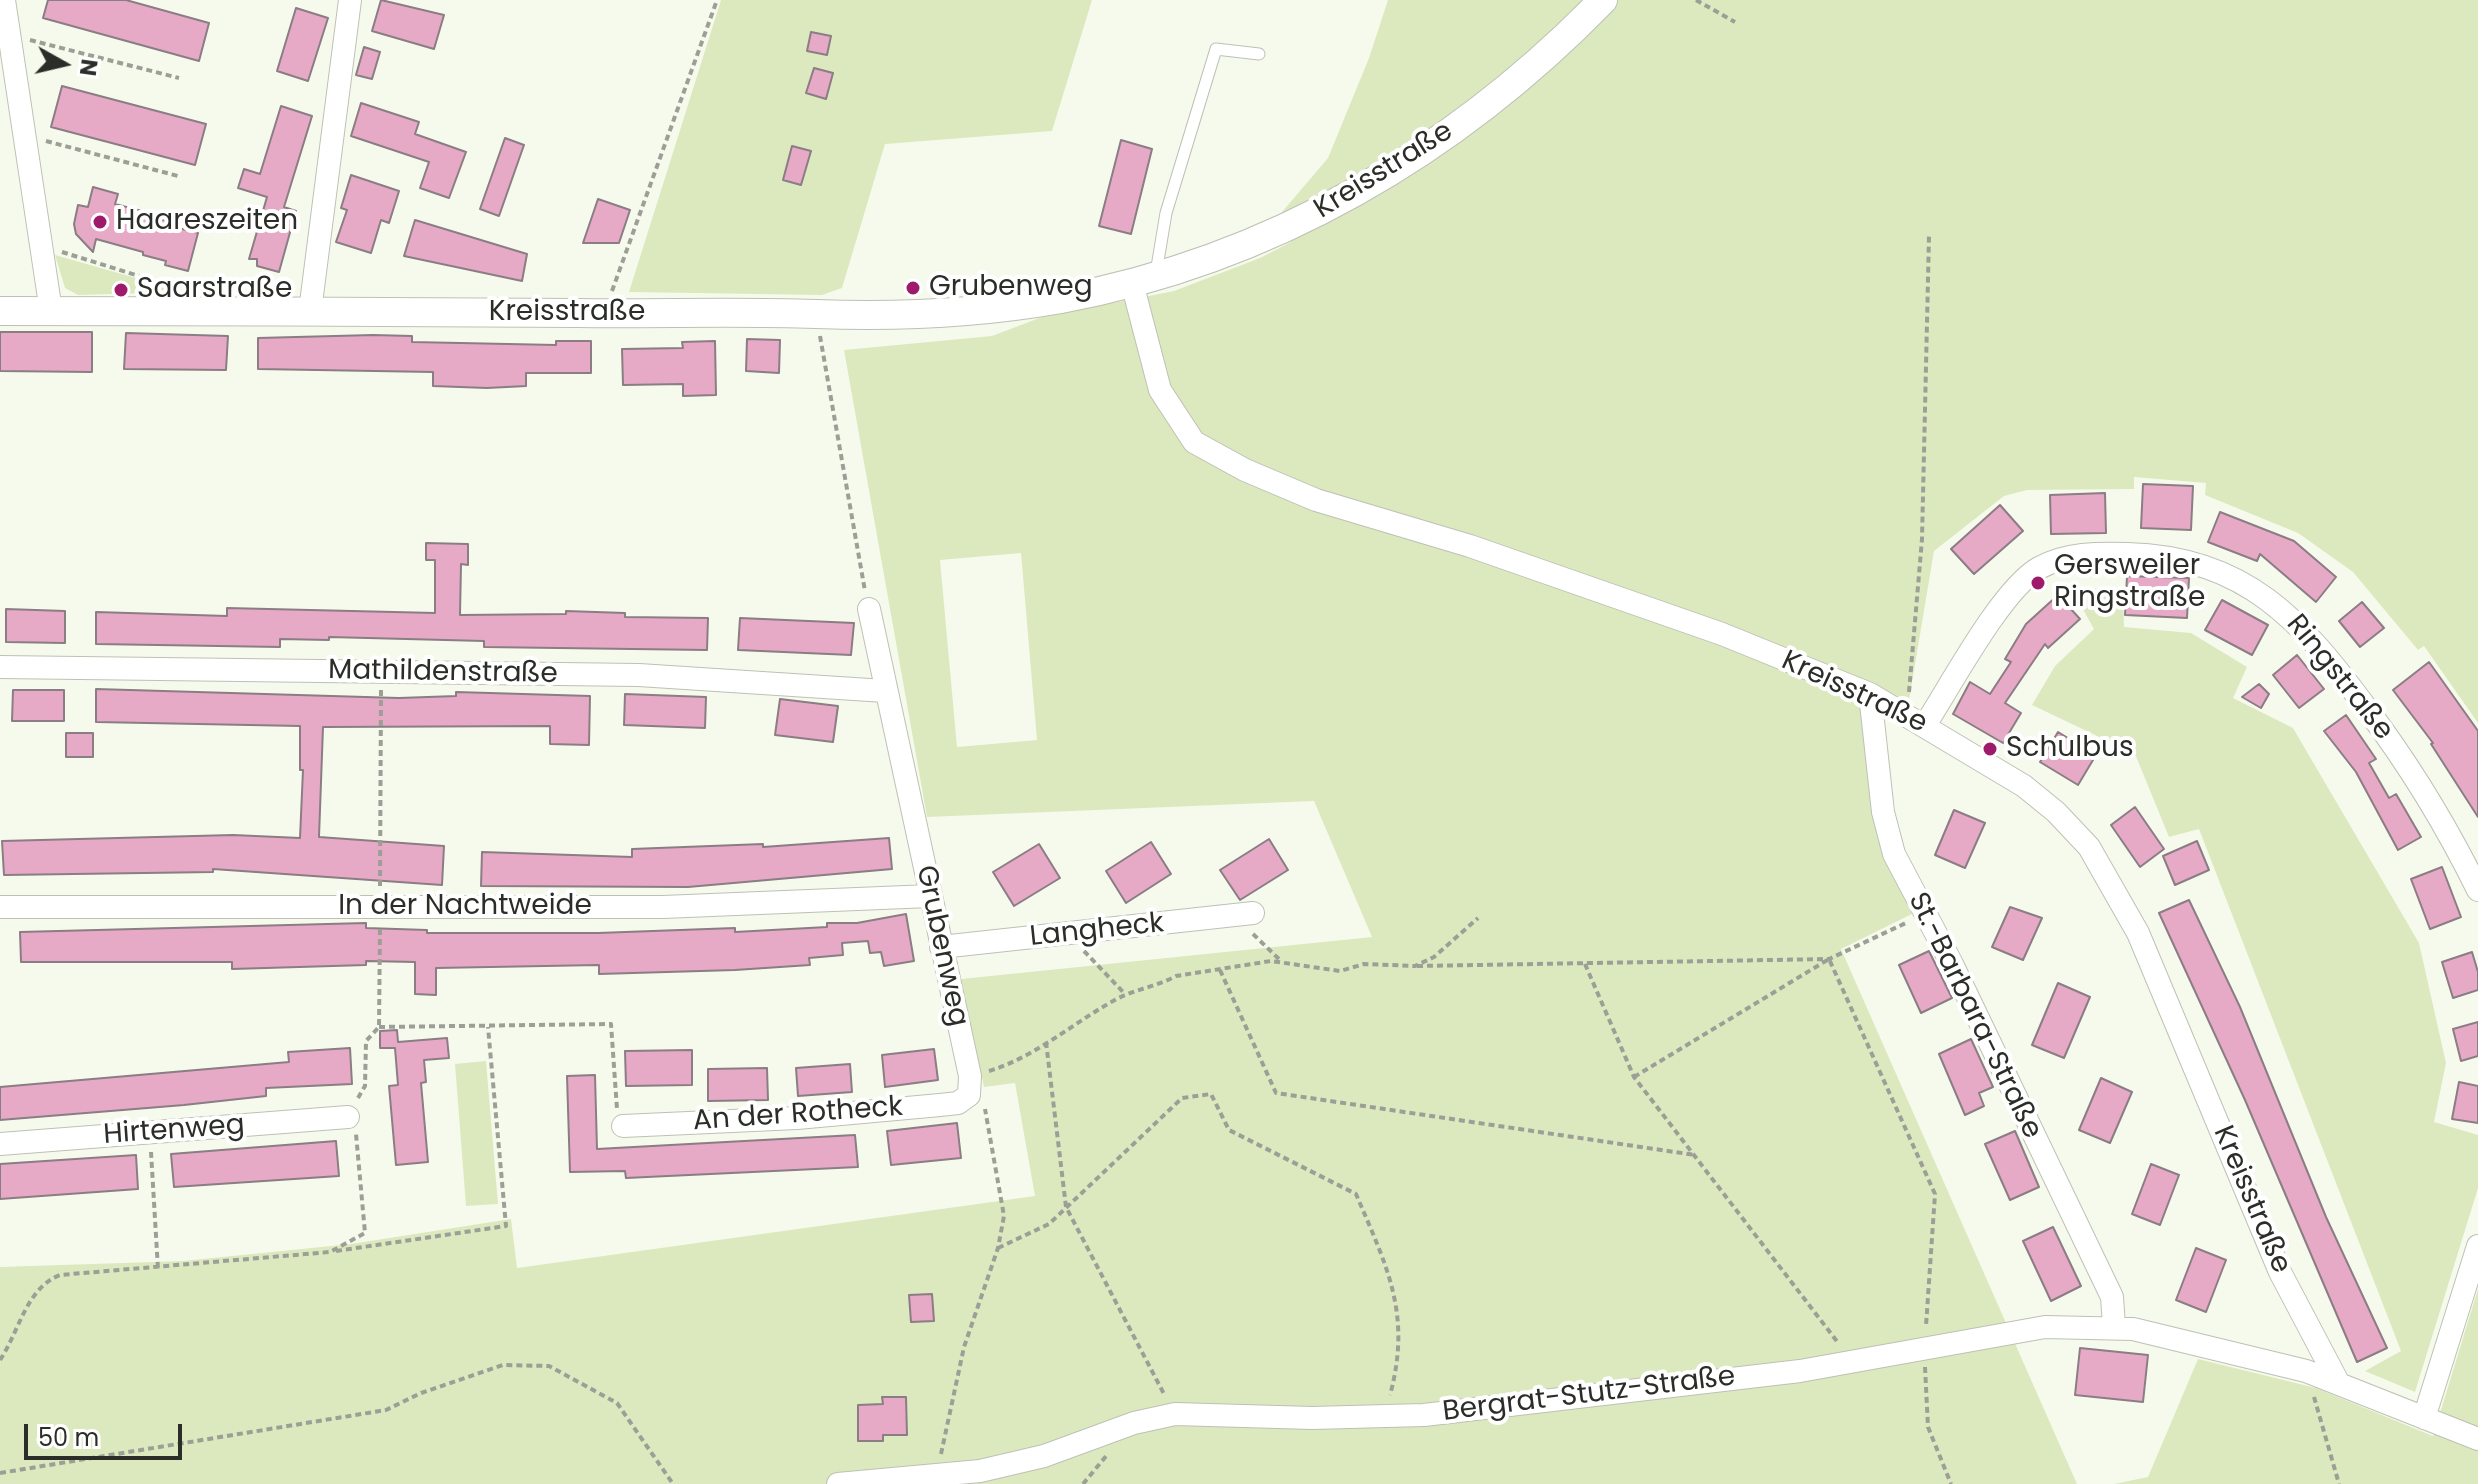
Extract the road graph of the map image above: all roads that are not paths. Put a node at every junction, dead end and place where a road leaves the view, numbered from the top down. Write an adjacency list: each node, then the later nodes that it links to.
1 (4, 0): 5 (street)
2 (350, 0): 9 (street)
3 (1603, 0): 6 (street, Kreisstraße)
4 (1259, 54): 6 (lane)
5 (7, 68): 8 (street)
6 (1143, 280): 9 (street, Kreisstraße); 13 (street, Kreisstraße)
7 (0, 311): 8 (street, Kreisstraße)
8 (51, 311): 9 (street, Kreisstraße)
9 (310, 311)
10 (869, 609): 12 (street, Grubenweg)
11 (0, 667): 12 (street, Mathildenstraße)
12 (885, 691): 16 (street, Grubenweg)
13 (1870, 694): 14 (street, Kreisstraße); 25 (street, St.-Barbara-Straße)
14 (1916, 720): 15 (street, Ringstraße); 26 (street, Kreisstraße)
15 (2478, 890)
16 (930, 896): 17 (street, In der Nachtweide); 19 (street, Grubenweg)
17 (0, 907)
18 (1244, 914): 19 (street, Langheck)
19 (941, 947): 20 (street, Grubenweg)
20 (970, 1086): 22 (street, An der Rotheck)
21 (348, 1117): 23 (street, Hirtenweg)
22 (623, 1126)
23 (0, 1144)
24 (2478, 1246): 27 (street)
25 (2114, 1326): 26 (street, Bergrat-Stutz-Straße); 29 (street, Bergrat-Stutz-Straße)
26 (2338, 1382): 27 (street)
27 (2424, 1418): 28 (street)
28 (2478, 1439)
29 (838, 1484)

